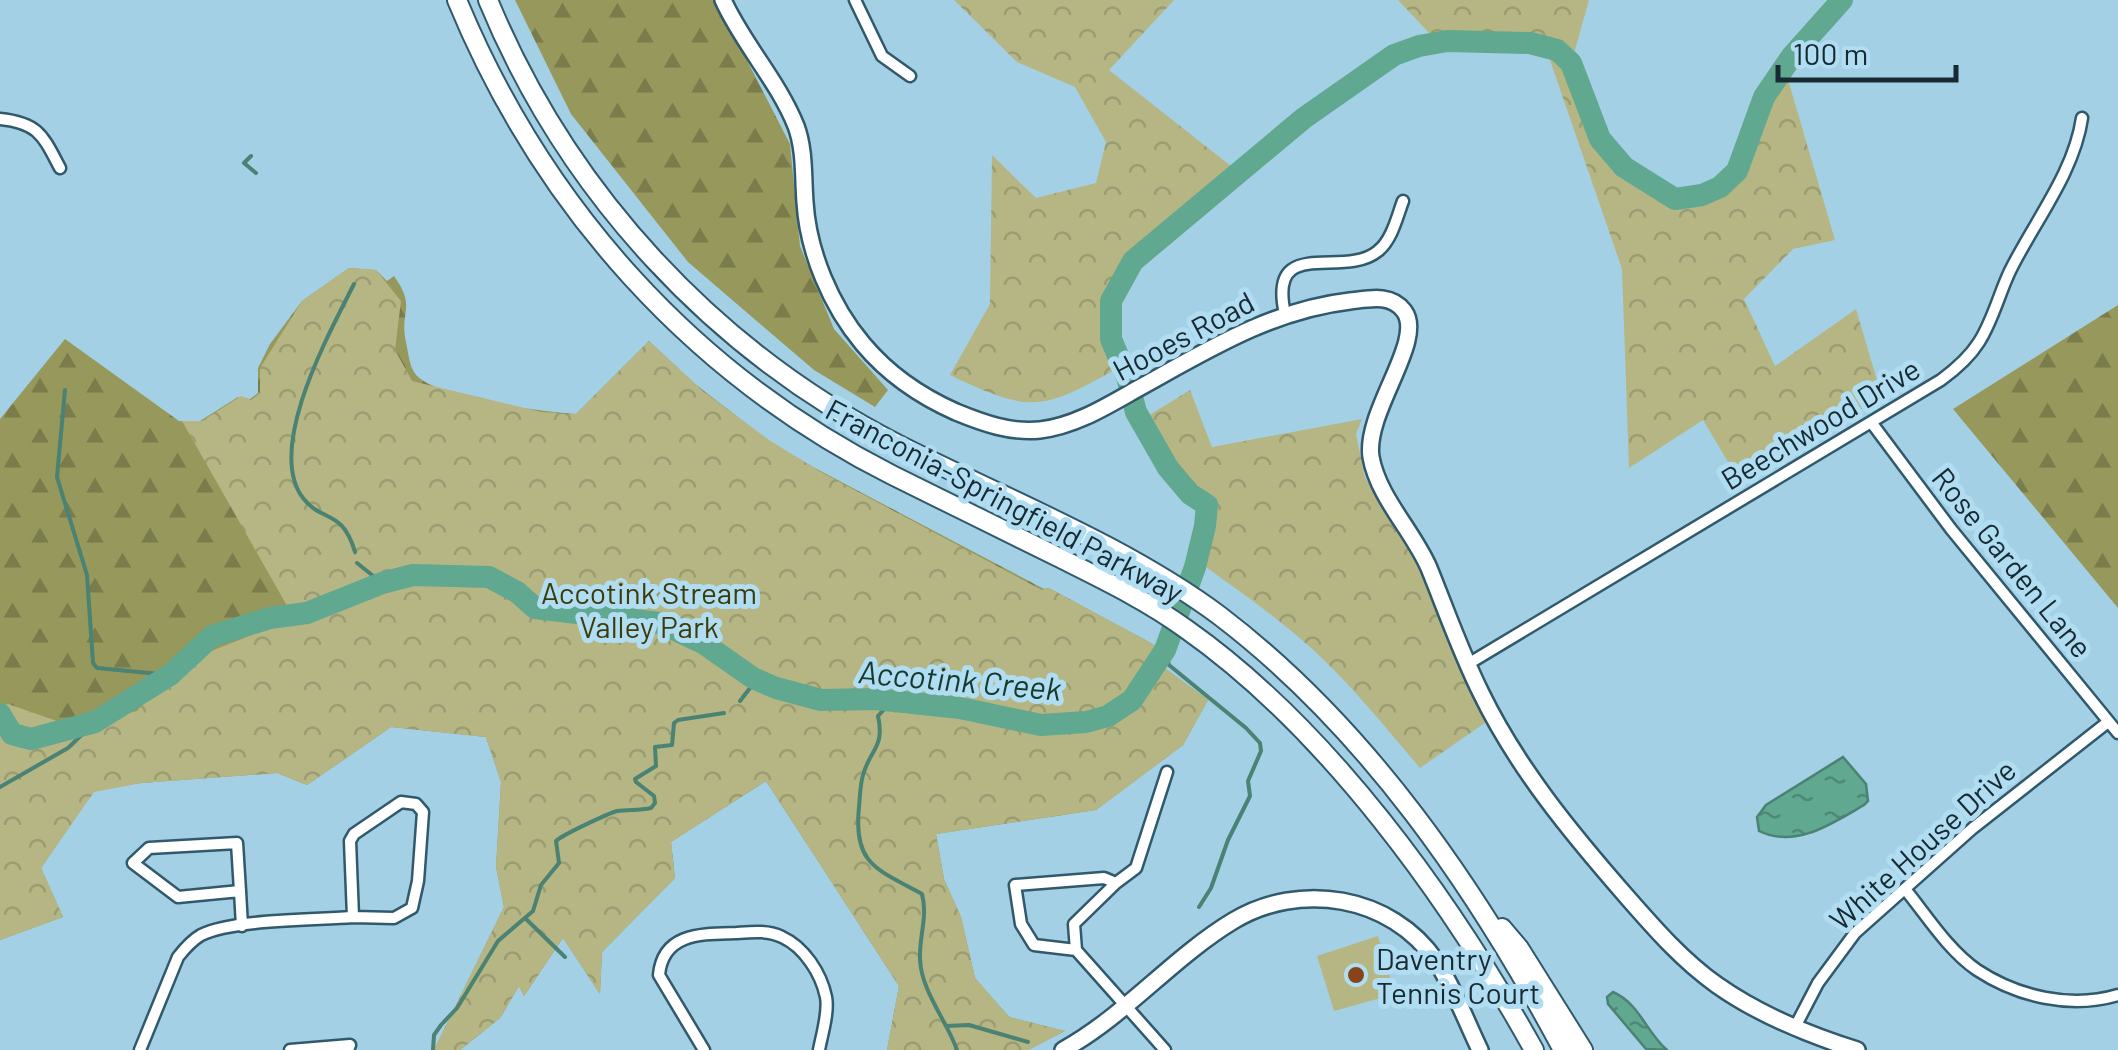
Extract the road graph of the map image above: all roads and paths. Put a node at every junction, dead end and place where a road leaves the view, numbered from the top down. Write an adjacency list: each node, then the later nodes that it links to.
1 (457, 0): 34 (main road, Franconia-Springfield Parkway)
2 (488, 0): 17 (main road, Franconia-Springfield Parkway)
3 (723, 0): 10 (street, Hooes Road)
4 (855, 0): 5 (street)
5 (910, 76)
6 (2082, 118): 11 (street, Beechwood Drive)
7 (0, 119): 8 (street)
8 (60, 168)
9 (1403, 201): 10 (street)
10 (1285, 314): 12 (street, Hooes Road)
11 (1871, 422): 12 (street, Beechwood Drive); 13 (street, Rose Garden Lane)
12 (1468, 664): 25 (street, Hooes Road)
13 (2108, 722): 14 (street, Rose Garden Lane); 18 (street, White House Drive)
14 (2118, 733)
15 (1167, 772): 16 (street)
16 (1116, 882): 22 (street); 22 (street)
17 (1466, 886): 35 (main road, Franconia-Springfield Parkway); 36 (main road)
18 (1904, 890): 23 (street); 25 (street, White House Drive)
19 (240, 891): 19 (street); 21 (street)
20 (354, 916): 20 (street); 21 (street)
21 (242, 926): 26 (street)
22 (1076, 950): 24 (street)
23 (2118, 995)
24 (1128, 1006): 31 (street); 32 (street); 33 (street)
25 (1796, 1026): 37 (street, Hooes Road)
26 (140, 1050)
27 (290, 1050): 28 (street)
28 (348, 1050)
29 (704, 1050): 30 (street)
30 (820, 1050)
31 (1063, 1050)
32 (1165, 1050)
33 (1480, 1050)
34 (1534, 1050)
35 (1563, 1050)
36 (1583, 1050)
37 (1857, 1050)

